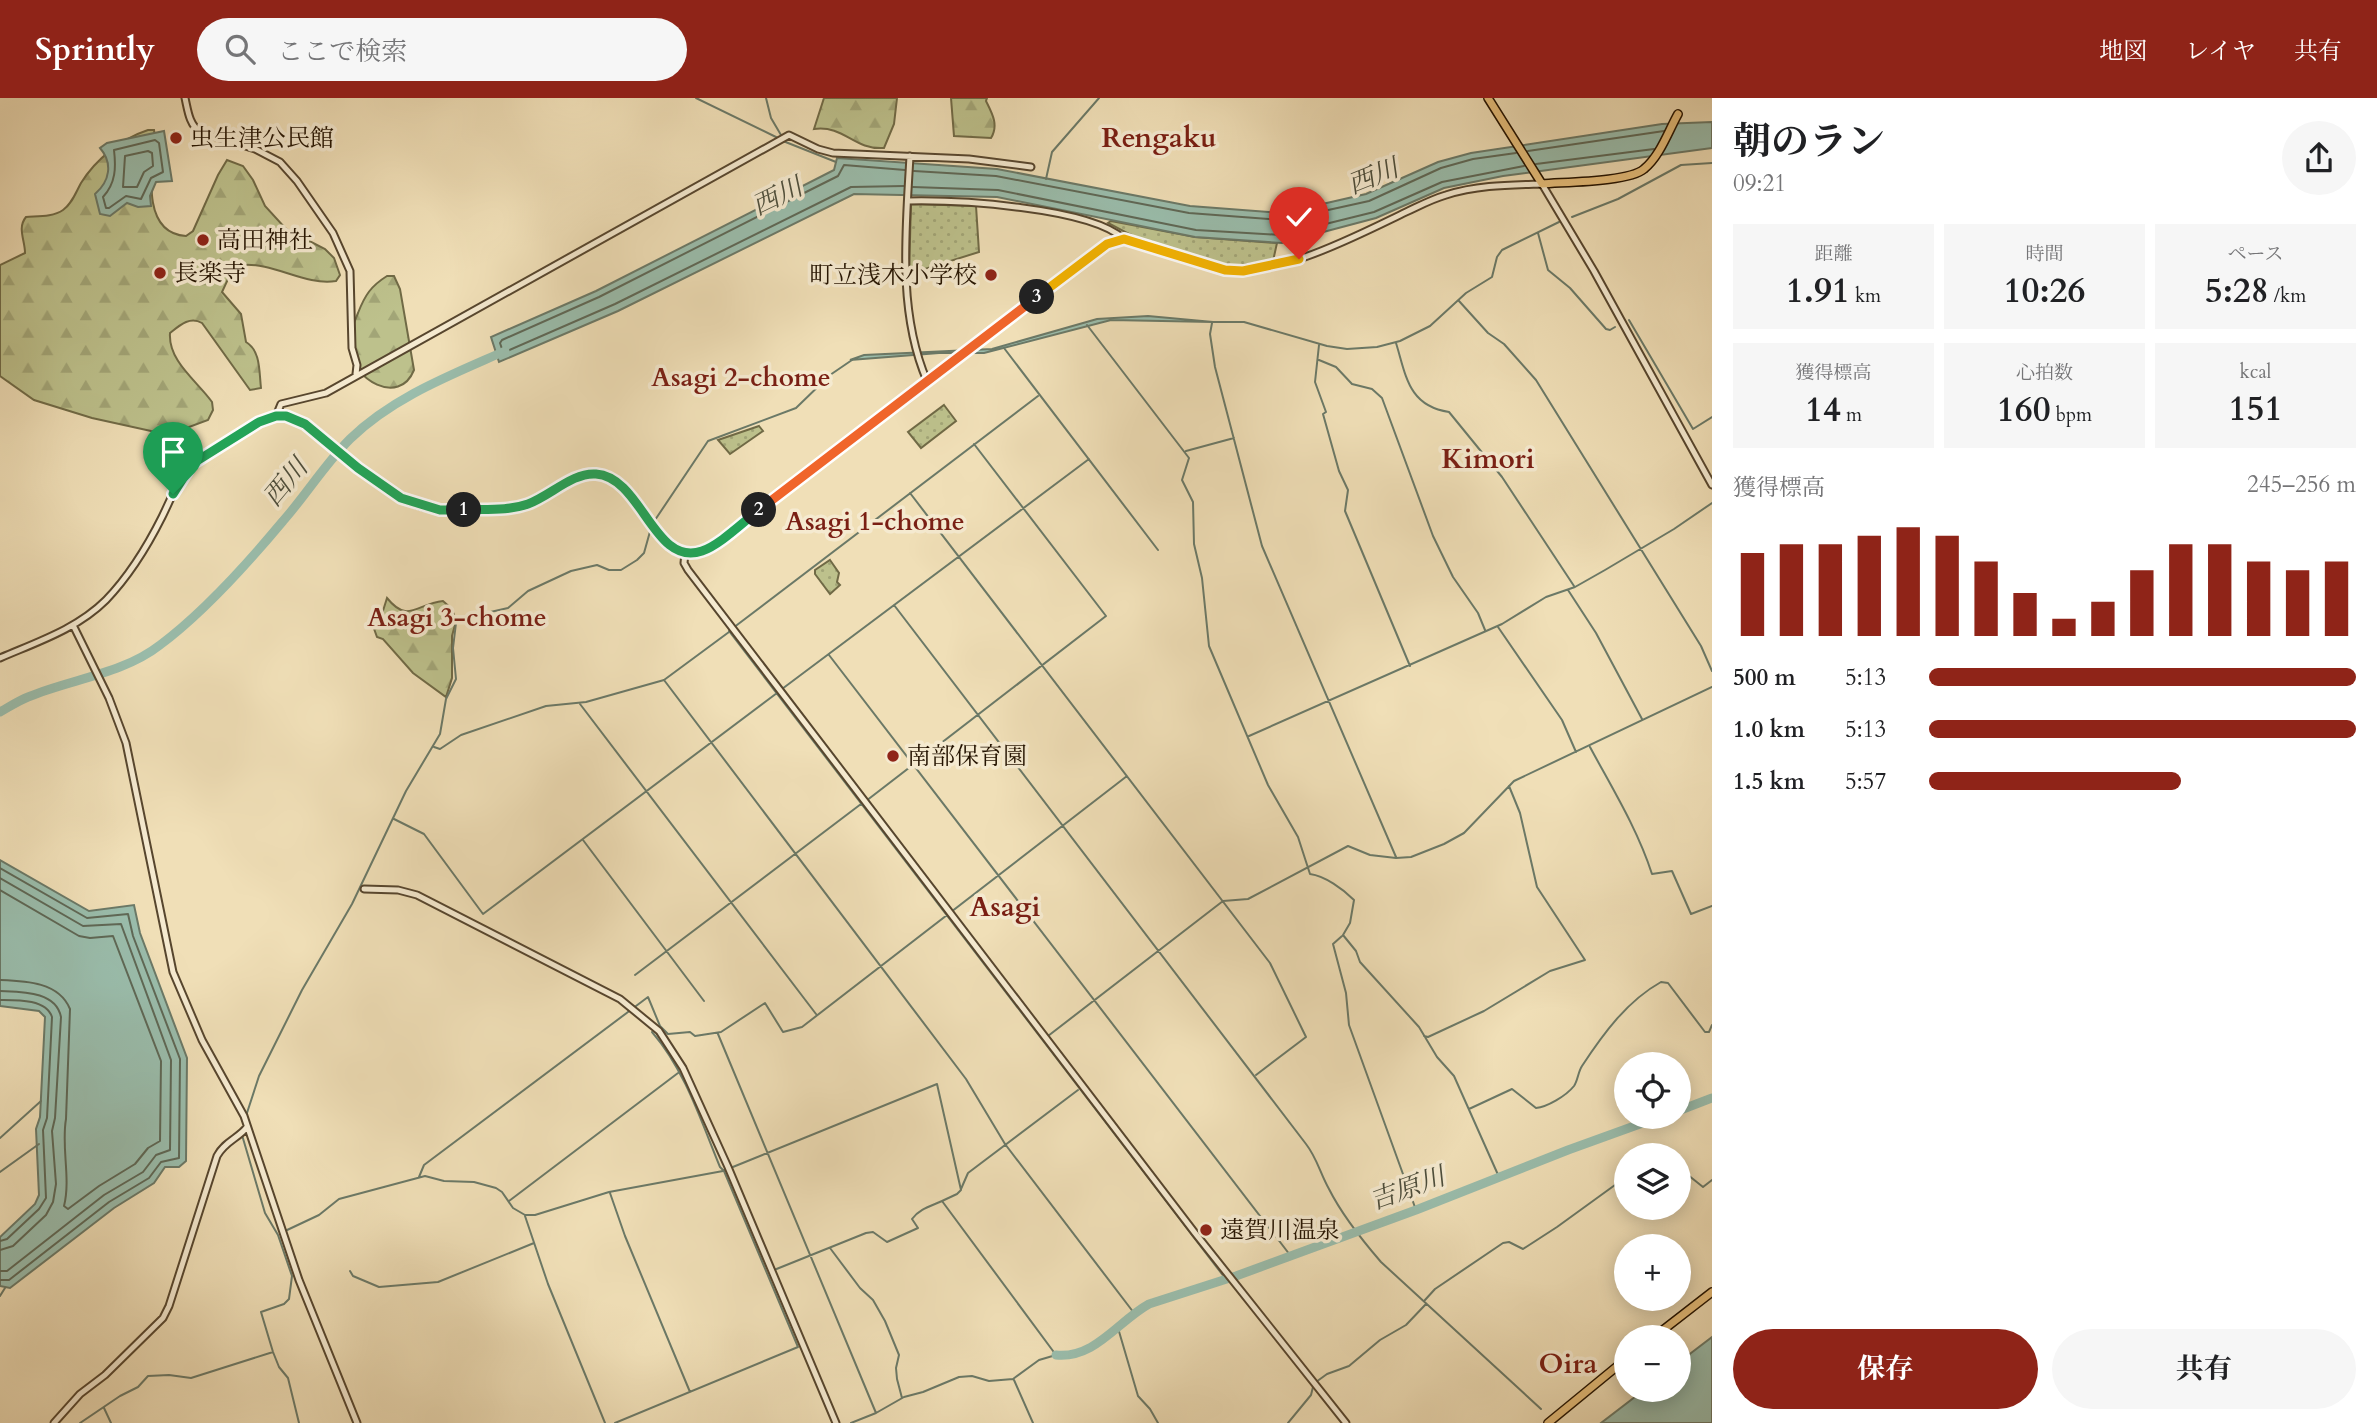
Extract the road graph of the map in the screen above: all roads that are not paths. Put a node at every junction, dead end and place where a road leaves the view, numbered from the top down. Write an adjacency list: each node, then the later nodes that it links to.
1 (185, 98): 9 (street)
2 (1488, 98): 6 (main road)
3 (1678, 114): 6 (main road)
4 (910, 159): 5 (street); 7 (street); 9 (street)
5 (1031, 167)
6 (1542, 184): 8 (street); 12 (street)
7 (908, 201): 8 (street); 10 (street)
8 (1124, 239): 10 (street)
9 (356, 374): 11 (street)
10 (927, 381): 13 (street)
11 (276, 416): 13 (street); 14 (street)
12 (1712, 485)
13 (685, 553): 24 (street)
14 (73, 625): 15 (street); 17 (street)
15 (0, 658)
16 (364, 889): 23 (street)
17 (247, 1127): 21 (street); 22 (street)
18 (1712, 1292): 19 (main road)
19 (1669, 1325)
20 (1614, 1369): 25 (main road)
21 (54, 1423)
22 (357, 1423)
23 (836, 1423)
24 (1346, 1423)
25 (1548, 1423)

